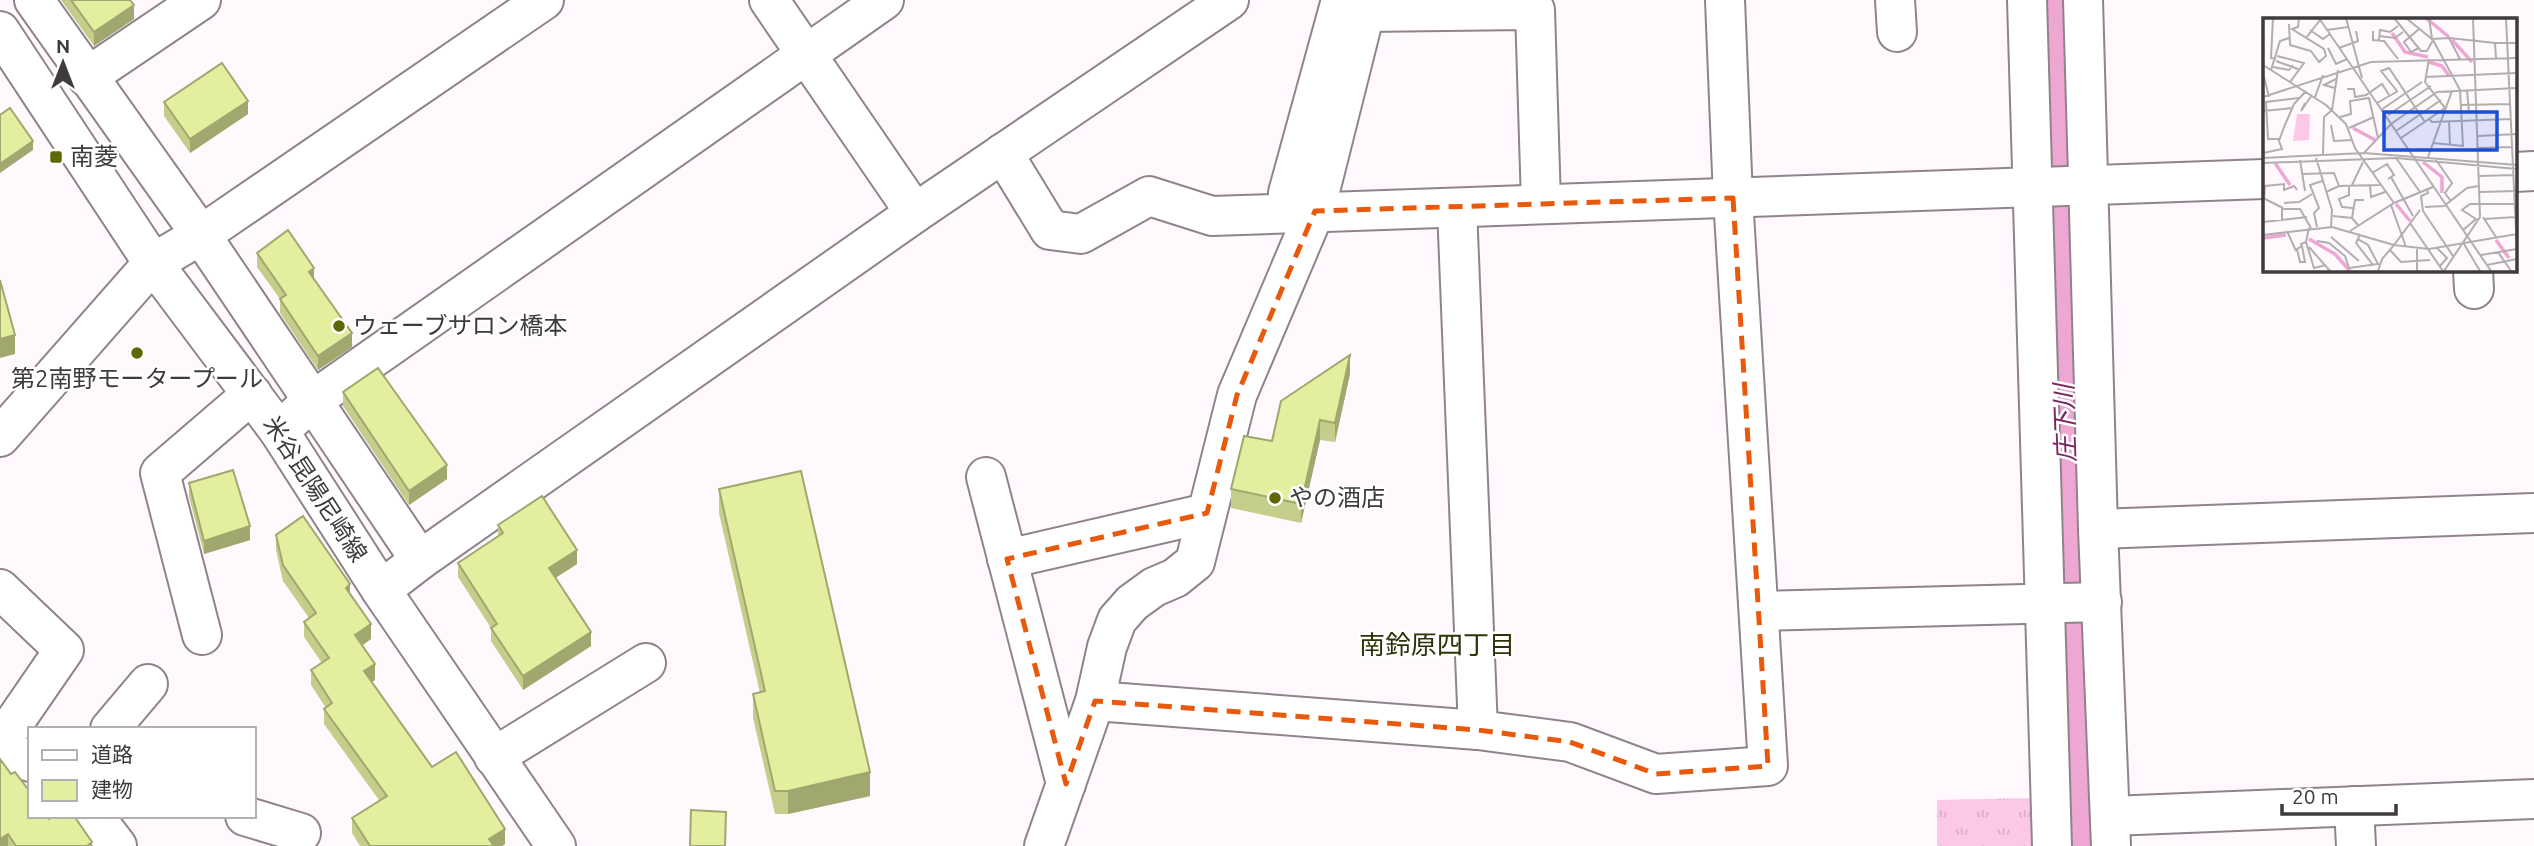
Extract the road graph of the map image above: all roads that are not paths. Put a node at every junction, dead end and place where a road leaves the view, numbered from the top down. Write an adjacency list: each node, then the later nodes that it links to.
1 (34, 0): 13 (street)
2 (201, 0): 13 (street)
3 (544, 0): 24 (street)
4 (769, 0): 12 (street)
5 (884, 0): 12 (street)
6 (1229, 0): 14 (street)
7 (1726, 0): 19 (street)
8 (2027, 0): 18 (street)
9 (2082, 0): 18 (street)
10 (1358, 4): 20 (street); 22 (street)
11 (0, 31): 25 (street, 米谷昆陽尼崎線)
12 (806, 53): 23 (street); 27 (street)
13 (87, 77): 24 (street)
14 (1003, 153): 22 (street); 23 (street)
15 (2534, 171): 16 (street)
16 (2516, 172)
17 (2263, 179): 18 (street)
18 (2060, 186): 19 (street); 33 (street); 38 (street)
19 (1733, 198): 20 (street); 39 (street)
20 (1541, 203): 21 (street)
21 (1457, 208): 22 (street); 45 (street)
22 (1304, 211): 31 (street)
23 (915, 213): 35 (street)
24 (201, 235): 25 (street); 27 (street)
25 (153, 263): 26 (street, 米谷昆陽尼崎線); 29 (street)
26 (251, 394): 28 (street, 米谷昆陽尼崎線); 40 (street)
27 (312, 401): 28 (street); 35 (street)
28 (279, 431): 37 (street, 米谷昆陽尼崎線)
29 (0, 437)
30 (986, 477): 34 (street)
31 (1207, 513): 34 (street); 43 (street)
32 (2534, 513): 33 (street)
33 (2098, 529): 38 (street)
34 (1007, 559): 49 (street)
35 (419, 560): 37 (street)
36 (0, 589): 46 (street)
37 (381, 590): 47 (street, 米谷昆陽尼崎線)
38 (2072, 602): 39 (street); 54 (street); 59 (street)
39 (1759, 611): 45 (street)
40 (202, 635)
41 (646, 663): 47 (street)
42 (148, 684): 44 (street)
43 (1095, 701): 45 (street); 49 (street)
44 (112, 727)
45 (1478, 730)
46 (0, 745): 48 (street)
47 (494, 757): 57 (street, 米谷昆陽尼崎線)
48 (28, 761)
49 (1066, 784): 58 (street)
50 (2534, 799): 51 (street)
51 (2354, 806): 54 (street); 60 (street)
52 (96, 818): 56 (street)
53 (252, 818): 55 (street)
54 (2111, 831)
55 (301, 833)
56 (117, 846)
57 (555, 846)
58 (1044, 846)
59 (2052, 846)
60 (2356, 846)

